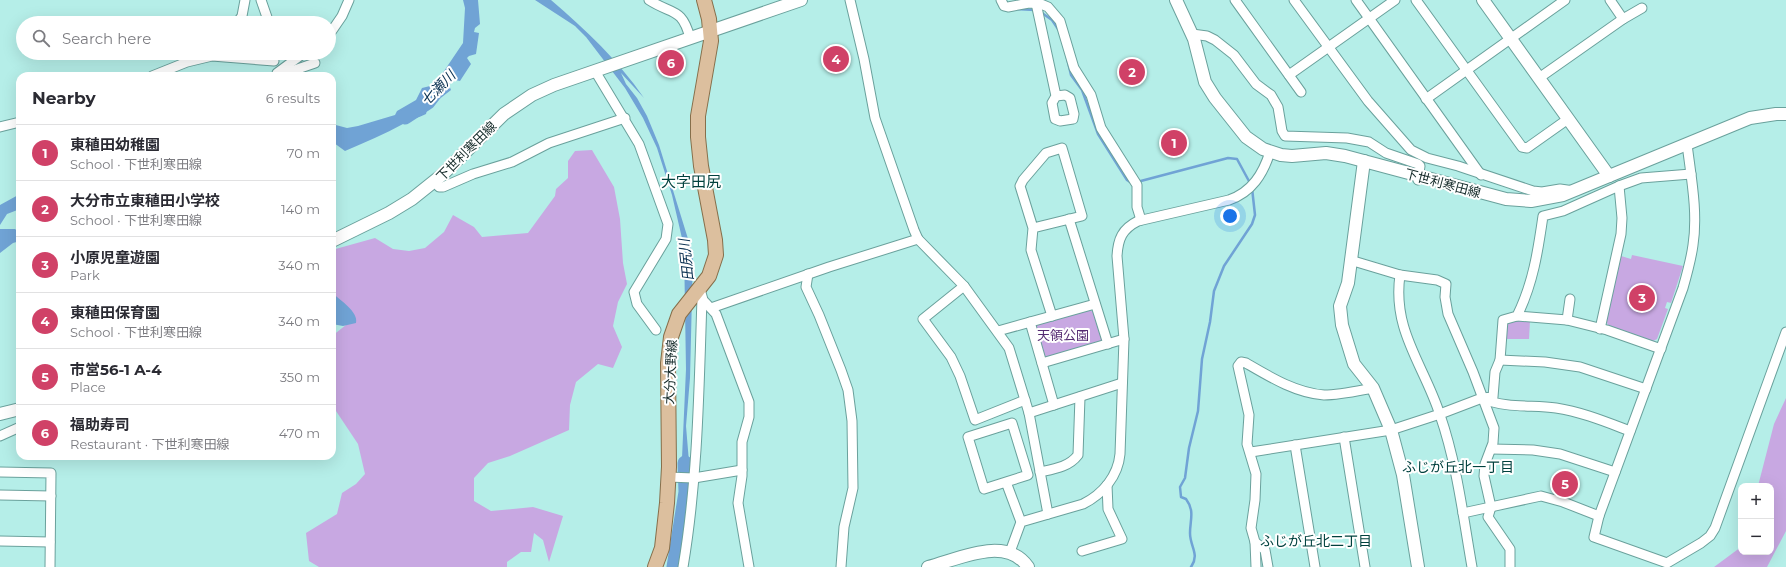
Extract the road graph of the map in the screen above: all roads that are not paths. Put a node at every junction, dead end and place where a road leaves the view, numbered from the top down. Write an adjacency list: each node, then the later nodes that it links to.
1 (245, 0): 20 (street)
2 (261, 0): 21 (street)
3 (349, 0): 24 (street)
4 (649, 0): 27 (street)
5 (704, 0): 25 (main road, 大分大野線)
6 (801, 0): 25 (main road)
7 (850, 0): 64 (street)
8 (1001, 0): 18 (street)
9 (1176, 0): 26 (main road, 下世利寒田線)
10 (1235, 0): 40 (street)
11 (1294, 0): 29 (street)
12 (1356, 0): 22 (street)
13 (1395, 0): 22 (street)
14 (1416, 0): 35 (street)
15 (1483, 0): 28 (main road)
16 (1565, 0): 28 (street)
17 (1610, 0): 23 (street)
18 (1036, 3): 43 (street); 61 (street)
19 (1642, 8): 23 (street)
20 (242, 16)
21 (267, 16)
22 (1369, 19): 29 (street); 44 (street)
23 (1623, 19): 41 (street)
24 (336, 25)
25 (711, 32): 27 (main road); 69 (main road, 大分大野線)
26 (1192, 34): 51 (main road, 下世利寒田線); 56 (street)
27 (690, 38): 34 (main road, 下世利寒田線)
28 (1511, 38): 35 (street); 41 (main road)
29 (1329, 47): 40 (street); 54 (street)
30 (193, 60): 36 (street)
31 (274, 60): 37 (street)
32 (294, 60): 38 (street)
33 (315, 63): 39 (street)
34 (599, 70): 46 (street); 57 (main road, 下世利寒田線)
35 (1466, 70): 44 (street); 47 (street)
36 (162, 72)
37 (275, 72)
38 (278, 72)
39 (287, 72)
40 (1289, 76): 42 (street)
41 (1539, 78): 47 (main road)
42 (1301, 92)
43 (1056, 96)
44 (1426, 99): 54 (street)
45 (1786, 114): 50 (main road, 下世利寒田線)
46 (625, 118): 57 (street); 78 (street)
47 (1568, 118): 55 (main road)
48 (16, 123): 49 (street)
49 (0, 127)
50 (1687, 144): 53 (street); 55 (main road, 下世利寒田線)
51 (1270, 152): 52 (main road, 下世利寒田線); 61 (street)
52 (1364, 161): 56 (main road, 下世利寒田線); 65 (main road)
53 (1691, 174): 58 (street); 83 (street)
54 (1481, 175): 59 (street)
55 (1609, 176): 59 (main road, 下世利寒田線)
56 (1418, 178): 59 (main road, 下世利寒田線)
57 (435, 182): 63 (main road, 下世利寒田線)
58 (1619, 186): 74 (street); 77 (street)
59 (1575, 191)
60 (1069, 219): 62 (street); 62 (street); 71 (street)
61 (1141, 220): 81 (street)
62 (1033, 228): 73 (street)
63 (336, 239)
64 (918, 239): 66 (street); 68 (street)
65 (1350, 260): 67 (street); 87 (main road)
66 (808, 274): 72 (street); 129 (street)
67 (1400, 274): 90 (street); 96 (street)
68 (964, 286): 79 (street); 91 (street)
69 (700, 294): 72 (street); 109 (main road, 大分大野線); 110 (street)
70 (1570, 299): 75 (street)
71 (1095, 304): 73 (street); 82 (street)
72 (711, 308): 105 (street)
73 (1052, 316): 76 (street)
74 (1518, 316): 75 (street); 84 (street)
75 (1567, 320): 77 (street)
76 (1030, 322): 79 (street); 85 (street)
77 (1600, 329): 83 (street)
78 (656, 330)
79 (998, 331): 91 (street)
80 (1786, 332): 118 (street)
81 (1124, 339): 82 (street); 86 (street)
82 (1108, 344): 85 (street)
83 (1660, 349): 88 (street)
84 (1500, 360): 88 (street); 90 (street)
85 (1042, 362): 92 (street)
86 (1122, 383): 89 (street); 112 (street)
87 (1373, 388): 98 (main road); 104 (street)
88 (1646, 389): 99 (street)
89 (1080, 397): 92 (street); 107 (street)
90 (1482, 398): 96 (street); 99 (street); 103 (street)
91 (1025, 400): 94 (street)
92 (1054, 405): 94 (street)
93 (16, 410): 95 (main road)
94 (1029, 412): 107 (street)
95 (0, 414)
96 (1440, 414): 98 (street); 116 (street)
97 (16, 429): 100 (street)
98 (1391, 430): 101 (street); 136 (main road)
99 (1630, 431): 108 (street)
100 (0, 436)
101 (1344, 437): 102 (street); 135 (street)
102 (1295, 445): 104 (street); 134 (street)
103 (1491, 449): 108 (street); 115 (street)
104 (1251, 452): 122 (street)
105 (742, 470): 110 (street); 128 (street)
106 (0, 472): 114 (street)
107 (1040, 472): 117 (street)
108 (1615, 472): 118 (street)
109 (674, 477): 110 (street); 126 (main road, 大分大野線)
110 (694, 478): 127 (street)
111 (1006, 482): 111 (street); 119 (street)
112 (1107, 486): 117 (street); 123 (street)
113 (0, 495): 114 (street)
114 (51, 496): 121 (street)
115 (1491, 507): 116 (street); 118 (street); 138 (street)
116 (1463, 512): 137 (street)
117 (1048, 514): 119 (street)
118 (1599, 516)
119 (1020, 522): 124 (street)
120 (0, 541): 121 (street)
121 (50, 542): 125 (street)
122 (1255, 542): 132 (street); 133 (street)
123 (1082, 551)
124 (1010, 552): 130 (main road); 131 (main road)
125 (50, 567)
126 (655, 567)
127 (683, 567)
128 (749, 567)
129 (841, 567)
130 (928, 567)
131 (1028, 567)
132 (1256, 567)
133 (1268, 567)
134 (1316, 567)
135 (1365, 567)
136 (1418, 567)
137 (1472, 567)
138 (1510, 567)

